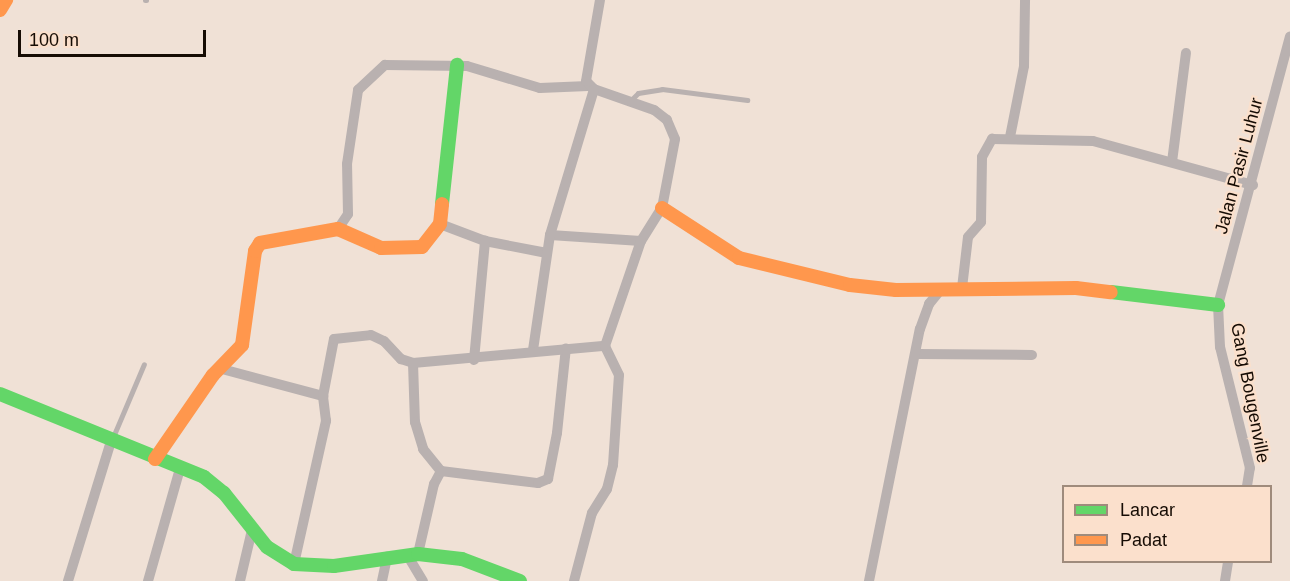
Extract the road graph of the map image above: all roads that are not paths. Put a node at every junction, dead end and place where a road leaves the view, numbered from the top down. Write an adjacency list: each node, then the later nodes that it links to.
1 (600, 0): 6 (street)
2 (1025, 0): 9 (street)
3 (1290, 36): 11 (street, Jalan Pasir Luhur)
4 (1186, 53): 10 (street)
5 (457, 65): 6 (street); 13 (street); 14 (street)
6 (591, 87): 8 (street); 15 (street)
7 (747, 100): 8 (lane)
8 (630, 101): 12 (street)
9 (1010, 137): 10 (street); 19 (street)
10 (1172, 162): 11 (street)
11 (1253, 185): 21 (street, Jalan Pasir Luhur)
12 (662, 208): 17 (street); 20 (street)
13 (440, 224): 14 (street); 16 (street)
14 (339, 229): 30 (street)
15 (550, 235): 17 (street); 18 (street)
16 (485, 241): 18 (street); 27 (street)
17 (641, 241): 22 (street)
18 (547, 253): 24 (street)
19 (962, 288): 20 (street); 21 (street)
20 (942, 289): 25 (street)
21 (1218, 305): 37 (street, Gang Bougenville)
22 (605, 346): 23 (street); 49 (street)
23 (566, 348): 24 (street); 36 (street)
24 (533, 350): 27 (street)
25 (918, 354): 26 (street); 50 (street)
26 (1032, 355)
27 (474, 360): 28 (street)
28 (413, 363): 32 (street); 36 (street)
29 (144, 364): 33 (lane)
30 (222, 369): 32 (street); 34 (street)
31 (0, 394): 33 (street)
32 (323, 396): 42 (street)
33 (111, 441): 34 (street); 43 (street)
34 (155, 459): 35 (street)
35 (180, 469): 38 (street); 44 (street)
36 (441, 471): 39 (street)
37 (1247, 485)
38 (252, 530): 42 (street); 45 (street)
39 (413, 556): 40 (street); 47 (street); 48 (street)
40 (387, 557): 42 (street); 46 (street)
41 (1228, 563): 51 (street)
42 (294, 564)
43 (68, 581)
44 (148, 581)
45 (240, 581)
46 (382, 581)
47 (423, 581)
48 (520, 581)
49 (574, 581)
50 (869, 581)
51 (1225, 581)

